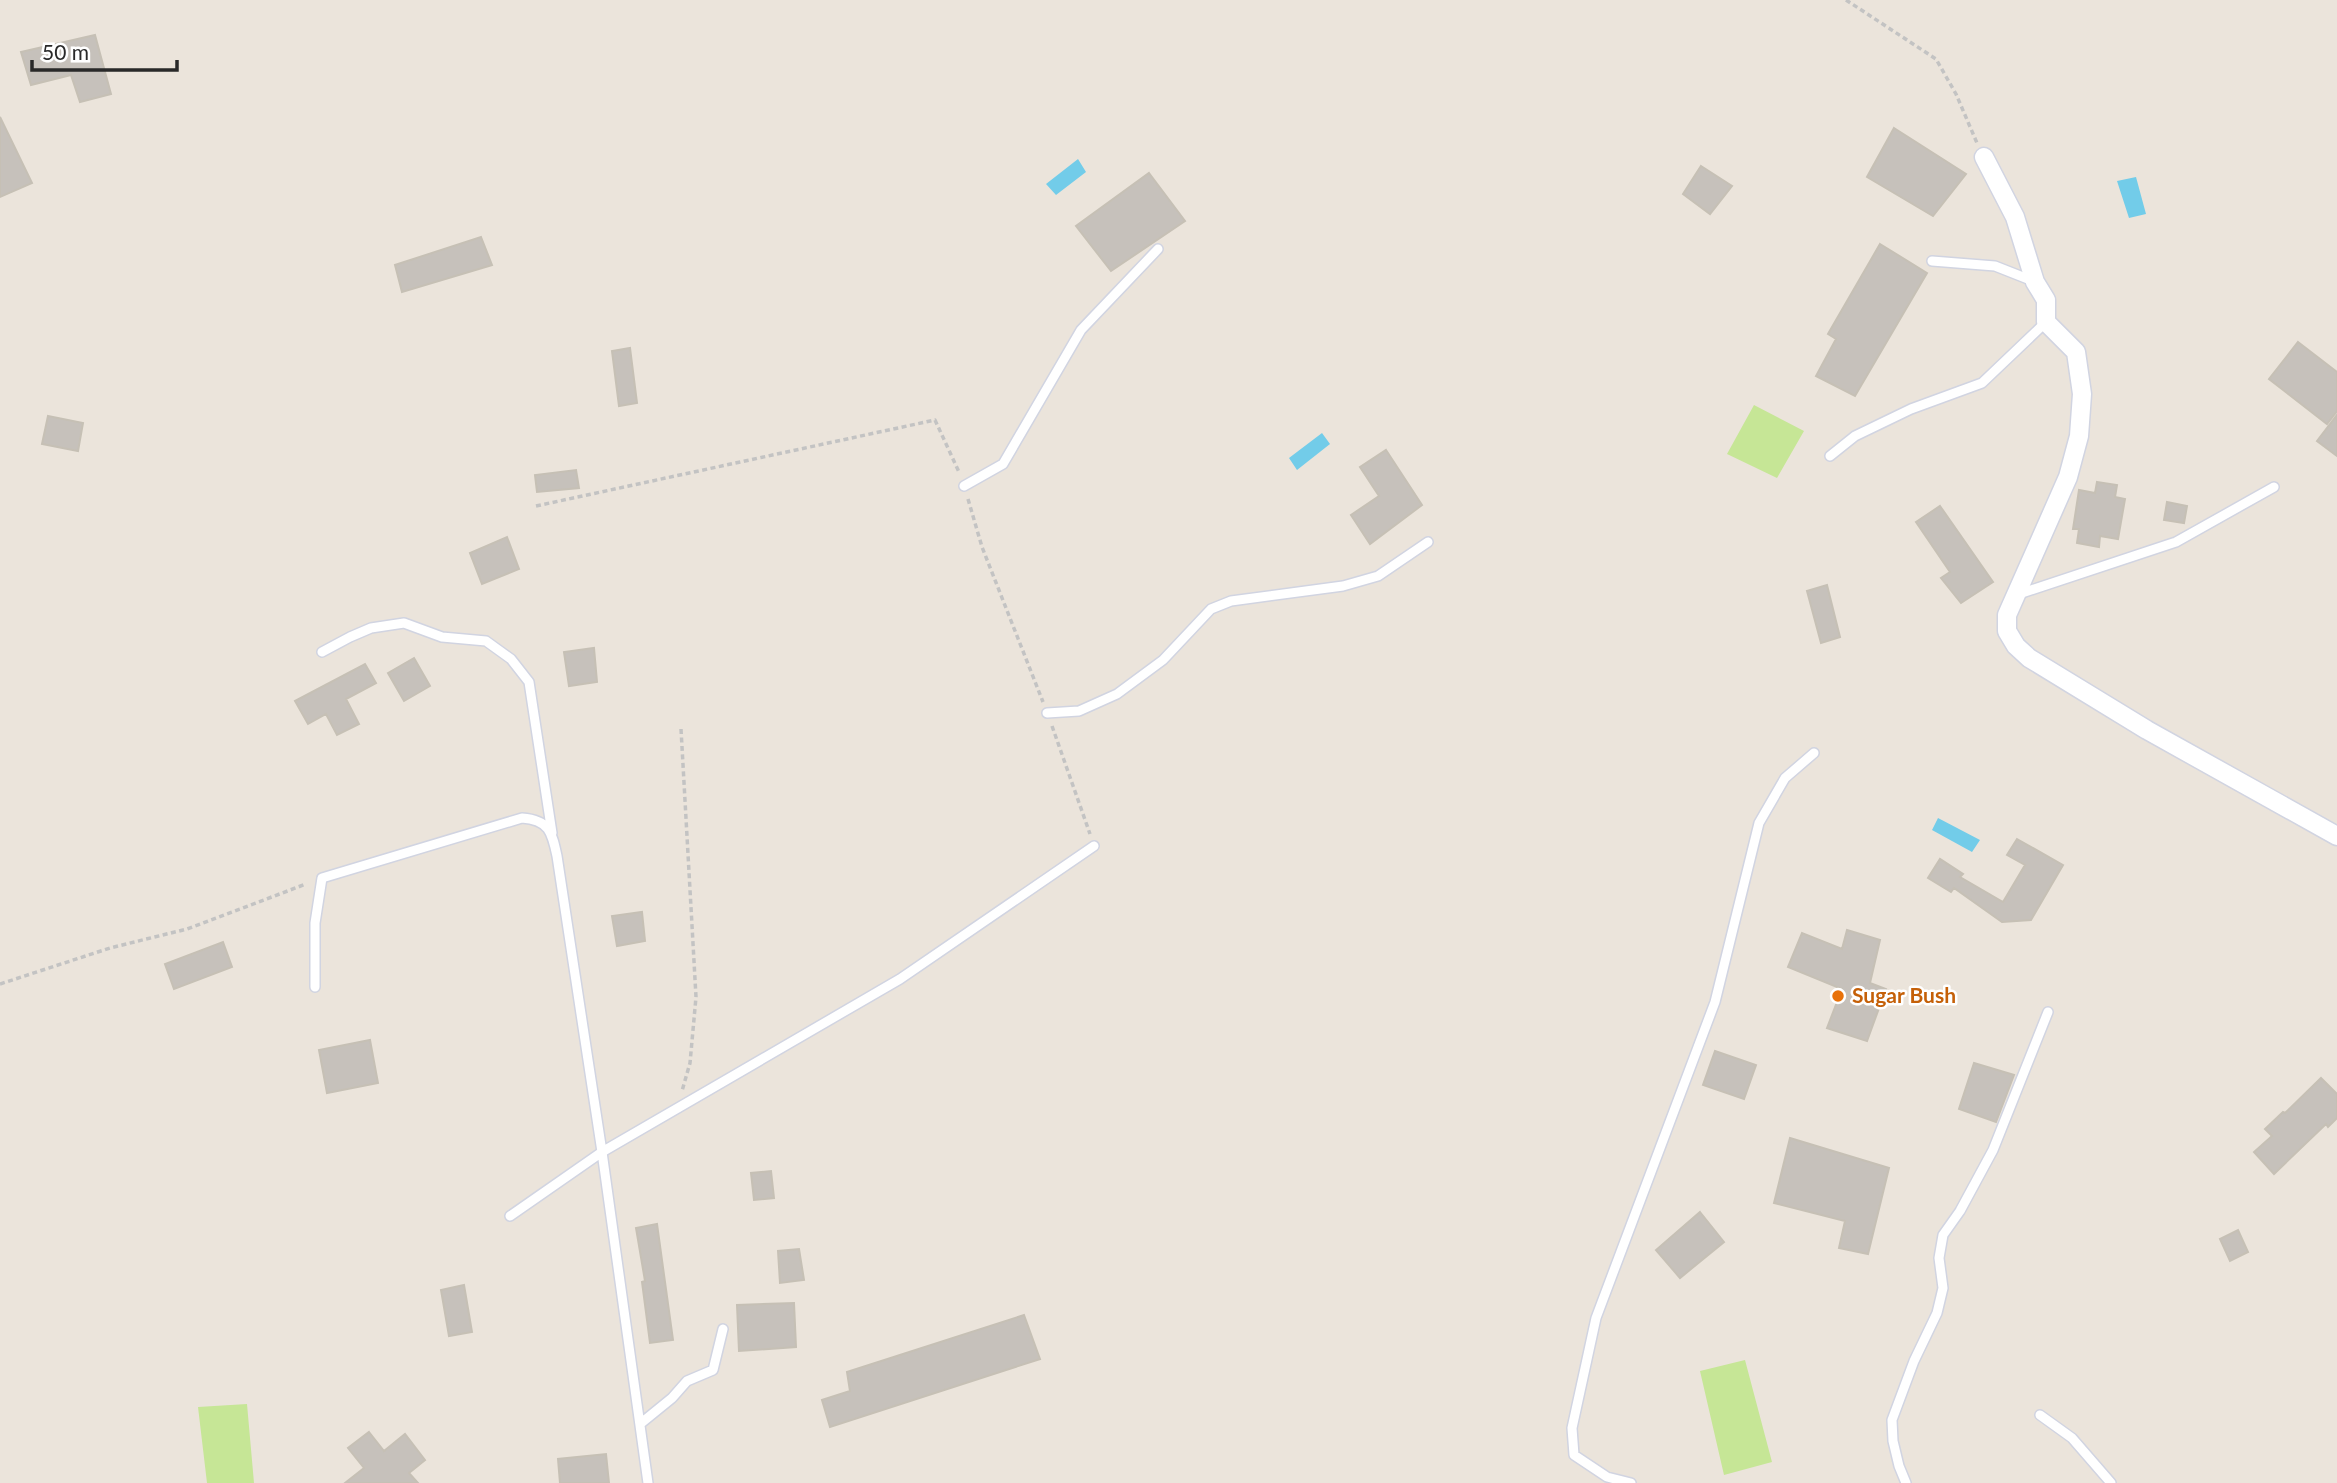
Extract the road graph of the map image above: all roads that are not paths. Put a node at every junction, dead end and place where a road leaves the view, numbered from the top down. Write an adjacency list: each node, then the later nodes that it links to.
1 (1984, 157): 4 (street)
2 (1158, 249): 7 (lane)
3 (1932, 261): 4 (lane)
4 (2035, 282): 5 (street)
5 (2046, 322): 6 (lane); 10 (street)
6 (1830, 456)
7 (964, 486)
8 (2274, 487): 10 (lane)
9 (1428, 542): 12 (lane)
10 (2016, 595): 14 (street)
11 (322, 652): 15 (lane)
12 (1047, 713)
13 (1814, 753): 25 (lane)
14 (2337, 836)
15 (554, 842): 17 (lane); 19 (lane)
16 (1094, 846): 19 (lane)
17 (315, 987)
18 (2048, 1012): 26 (lane)
19 (602, 1152): 20 (lane); 23 (lane)
20 (510, 1216)
21 (723, 1329): 23 (lane)
22 (2040, 1415): 27 (lane)
23 (640, 1424): 24 (lane)
24 (648, 1483)
25 (1631, 1483)
26 (1906, 1483)
27 (2111, 1483)

